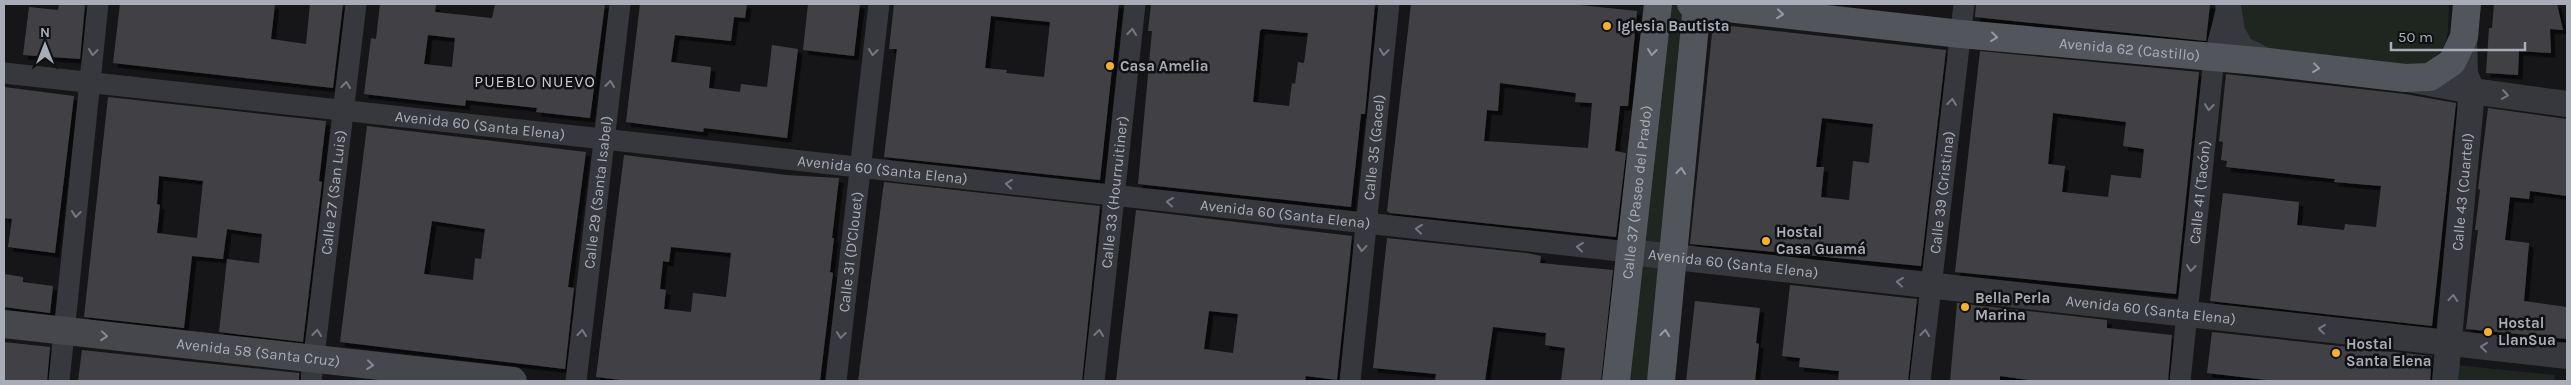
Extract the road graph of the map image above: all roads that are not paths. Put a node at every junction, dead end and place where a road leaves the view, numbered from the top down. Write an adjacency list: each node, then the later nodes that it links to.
1 (98, 4): 19 (street, one-way to 19)
2 (356, 4): 22 (street, Calle 27 (San Luis), one-way to 2)
3 (620, 4): 23 (street, Calle 29 (Santa Isabel), one-way to 3)
4 (879, 4): 24 (street, Calle 31 (D'Clouet), one-way to 24)
5 (1135, 4): 25 (street, Calle 33 (Hourruitiner), one-way to 5)
6 (1390, 4): 26 (street, Calle 35 (Gacel), one-way to 26)
7 (1658, 4): 27 (main road, Calle 37 (Paseo del Prado), one-way to 27)
8 (1691, 4): 9 (main road, Avenida 62 (Castillo))
9 (1697, 4): 13 (main road, Avenida 62 (Castillo), one-way to 13); 28 (main road, one-way to 9)
10 (1964, 4): 13 (street, Calle 39 (Cristina))
11 (2467, 4): 14 (main road, Calle 43 (Cuartel))
12 (2228, 6): 15 (street, Calle 41 (Tacón)); 16 (street)
13 (1961, 34): 15 (main road, Avenida 62 (Castillo), one-way to 15); 29 (street, Calle 39 (Cristina), one-way to 13)
14 (2464, 37): 18 (main road); 20 (street, Calle 43 (Cuartel))
15 (2214, 58): 16 (main road, Avenida 62 (Castillo)); 30 (street, Calle 41 (Tacón), one-way to 30)
16 (2268, 62): 18 (main road, Avenida 62 (Castillo), one-way to 18)
17 (4, 73): 19 (street, Avenida 60 (Santa Elena))
18 (2405, 78): 20 (street, Avenida 62 (Castillo))
19 (89, 82): 22 (street, Avenida 60 (Santa Elena)); 32 (street, one-way to 32)
20 (2472, 91): 21 (street, Avenida 62 (Castillo), one-way to 21); 33 (street, Calle 43 (Cuartel), one-way to 20)
21 (2567, 104)
22 (343, 110): 23 (street, Avenida 60 (Santa Elena)); 35 (street, Calle 27 (San Luis), one-way to 22)
23 (604, 139): 24 (street, Avenida 60 (Santa Elena)); 38 (street, Calle 29 (Santa Isabel), one-way to 23)
24 (860, 167): 25 (street, Avenida 60 (Santa Elena), one-way to 24); 39 (street, Calle 31 (D'Clouet), one-way to 39)
25 (1114, 196): 26 (street, Avenida 60 (Santa Elena), one-way to 25); 40 (street, Calle 33 (Hourruitiner), one-way to 25)
26 (1365, 223): 27 (street, Avenida 60 (Santa Elena), one-way to 26); 41 (street, Calle 35 (Gacel), one-way to 41)
27 (1629, 252): 28 (street, Avenida 60 (Santa Elena)); 42 (main road, Calle 37 (Paseo del Prado))
28 (1673, 257): 29 (street, Avenida 60 (Santa Elena), one-way to 28); 43 (main road, one-way to 28)
29 (1930, 286): 30 (street, Avenida 60 (Santa Elena)); 44 (street, Calle 39 (Cristina), one-way to 29)
30 (2186, 314): 33 (street, Avenida 60 (Santa Elena), one-way to 30); 45 (street, Calle 41 (Tacón))
31 (4, 324): 32 (main road, Avenida 58 (Santa Cruz))
32 (65, 331): 35 (main road, Avenida 58 (Santa Cruz), one-way to 35); 36 (street)
33 (2449, 343): 34 (street, Avenida 60 (Santa Elena), one-way to 33); 46 (street, Calle 43 (Cuartel))
34 (2567, 356)
35 (313, 370): 37 (main road, Avenida 58 (Santa Cruz), one-way to 37)
36 (59, 381)
37 (513, 381)
38 (576, 381)
39 (836, 381)
40 (1094, 381)
41 (1350, 381)
42 (1616, 381)
43 (1660, 381)
44 (1920, 381)
45 (2180, 381)
46 (2445, 381)

